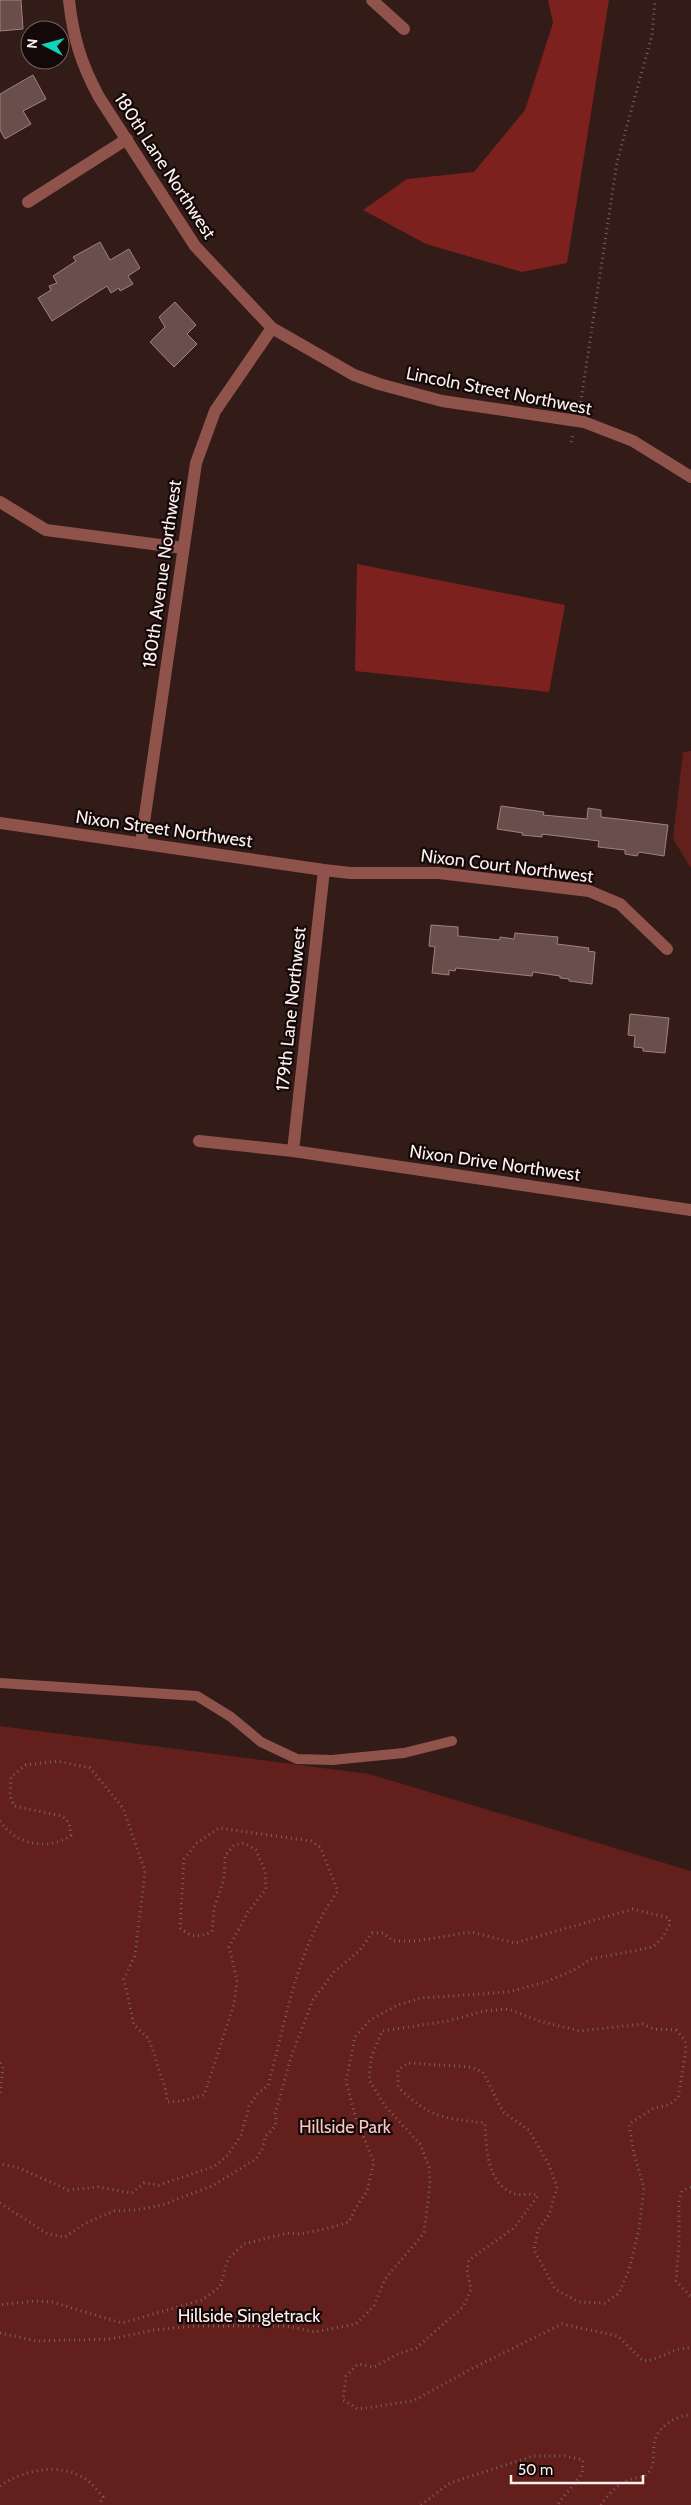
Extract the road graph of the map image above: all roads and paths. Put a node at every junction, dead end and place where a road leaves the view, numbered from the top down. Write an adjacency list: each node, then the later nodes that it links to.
1 (69, 0): 5 (street, 180th Lane Northwest)
2 (372, 0): 4 (street)
3 (655, 0): 8 (path)
4 (404, 29)
5 (127, 139): 6 (street); 7 (street, 180th Lane Northwest)
6 (28, 202)
7 (272, 328): 8 (street, Lincoln Street Northwest); 12 (street, 180th Avenue Northwest)
8 (577, 421): 9 (path); 10 (street, Lincoln Street Northwest)
9 (571, 442)
10 (691, 477)
11 (0, 502): 12 (street)
12 (183, 548): 14 (street, 180th Avenue Northwest)
13 (0, 823): 14 (street, Nixon Street Northwest)
14 (141, 844): 15 (street, Nixon Street Northwest)
15 (324, 870): 16 (street, Nixon Court Northwest); 18 (street, 179th Lane Northwest)
16 (667, 948)
17 (199, 1141): 18 (street)
18 (293, 1151): 19 (street, Nixon Drive Northwest)
19 (691, 1210)
20 (0, 1683): 21 (lane)
21 (452, 1740)
22 (0, 1821): 25 (path)
23 (0, 2063): 24 (path)
24 (0, 2094)
25 (0, 2164)
26 (691, 2187): 28 (path)
27 (0, 2203): 29 (path, Hillside Singletrack)
28 (691, 2297)
29 (0, 2304)
30 (0, 2333): 31 (path, Hillside Singletrack)
31 (691, 2348)
32 (691, 2415): 37 (path)
33 (0, 2486): 34 (path)
34 (99, 2505)
35 (421, 2505): 36 (path)
36 (556, 2505)
37 (601, 2505)

